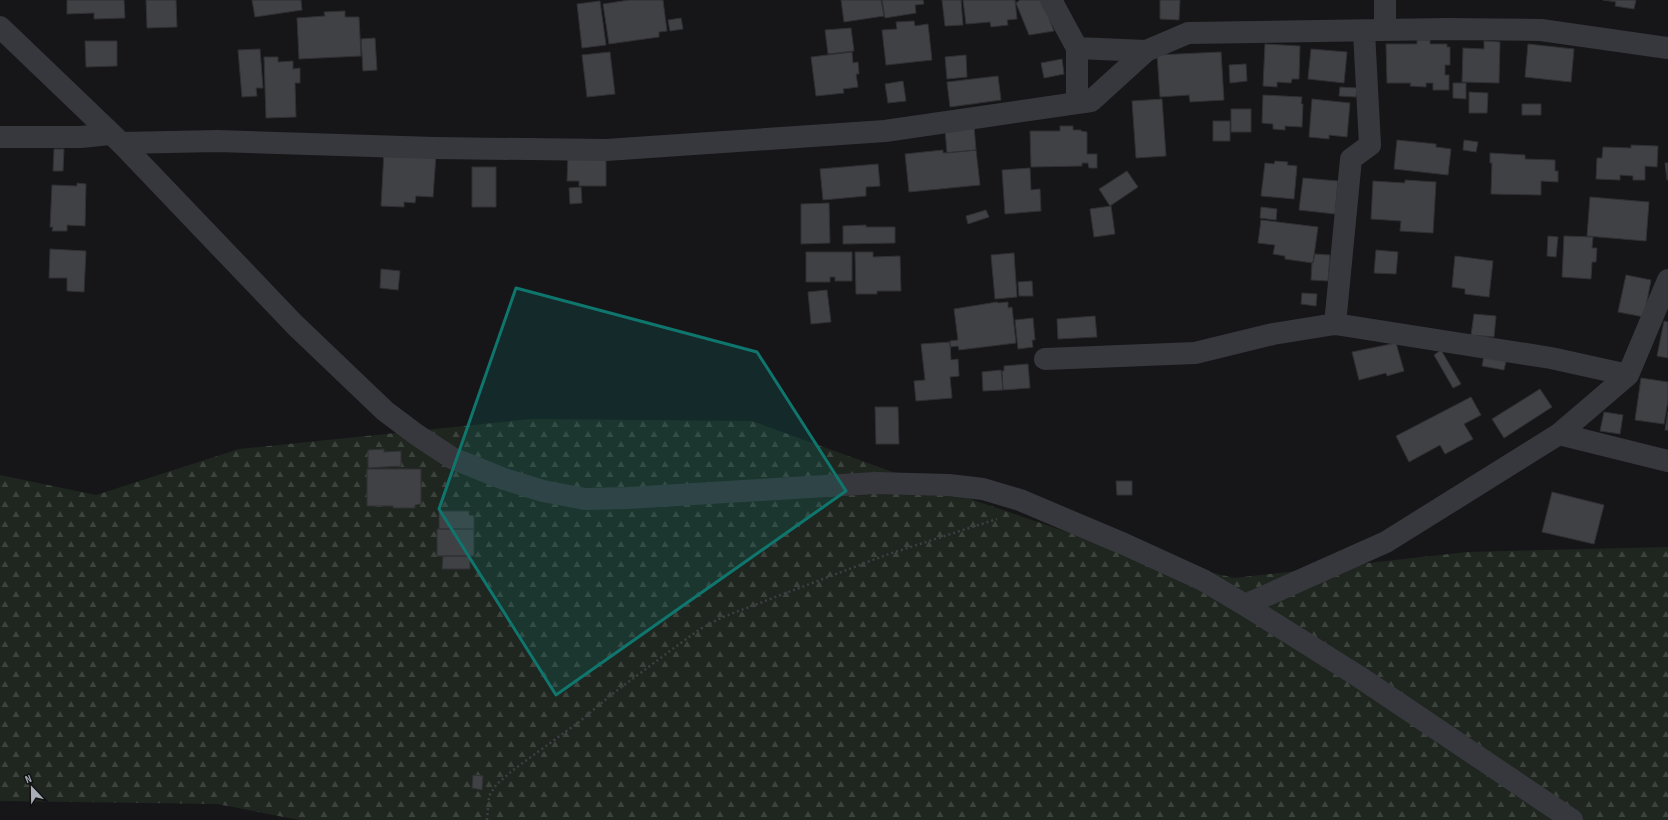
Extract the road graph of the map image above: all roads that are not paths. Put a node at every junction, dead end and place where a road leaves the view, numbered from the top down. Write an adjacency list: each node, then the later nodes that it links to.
1 (1051, 0): 5 (street)
2 (1385, 0): 4 (street)
3 (0, 27): 10 (street)
4 (1375, 31): 6 (street); 7 (street); 12 (street)
5 (1077, 48): 7 (street); 8 (street)
6 (1668, 48)
7 (1146, 51): 8 (street)
8 (1077, 103): 10 (street)
9 (0, 137): 10 (street)
10 (116, 139): 17 (street)
11 (1668, 280): 14 (street)
12 (1335, 324): 13 (street); 14 (street)
13 (1045, 358)
14 (1628, 376): 15 (street)
15 (1559, 434): 16 (street); 17 (street)
16 (1668, 461)
17 (1245, 605): 18 (street)
18 (1572, 820)

